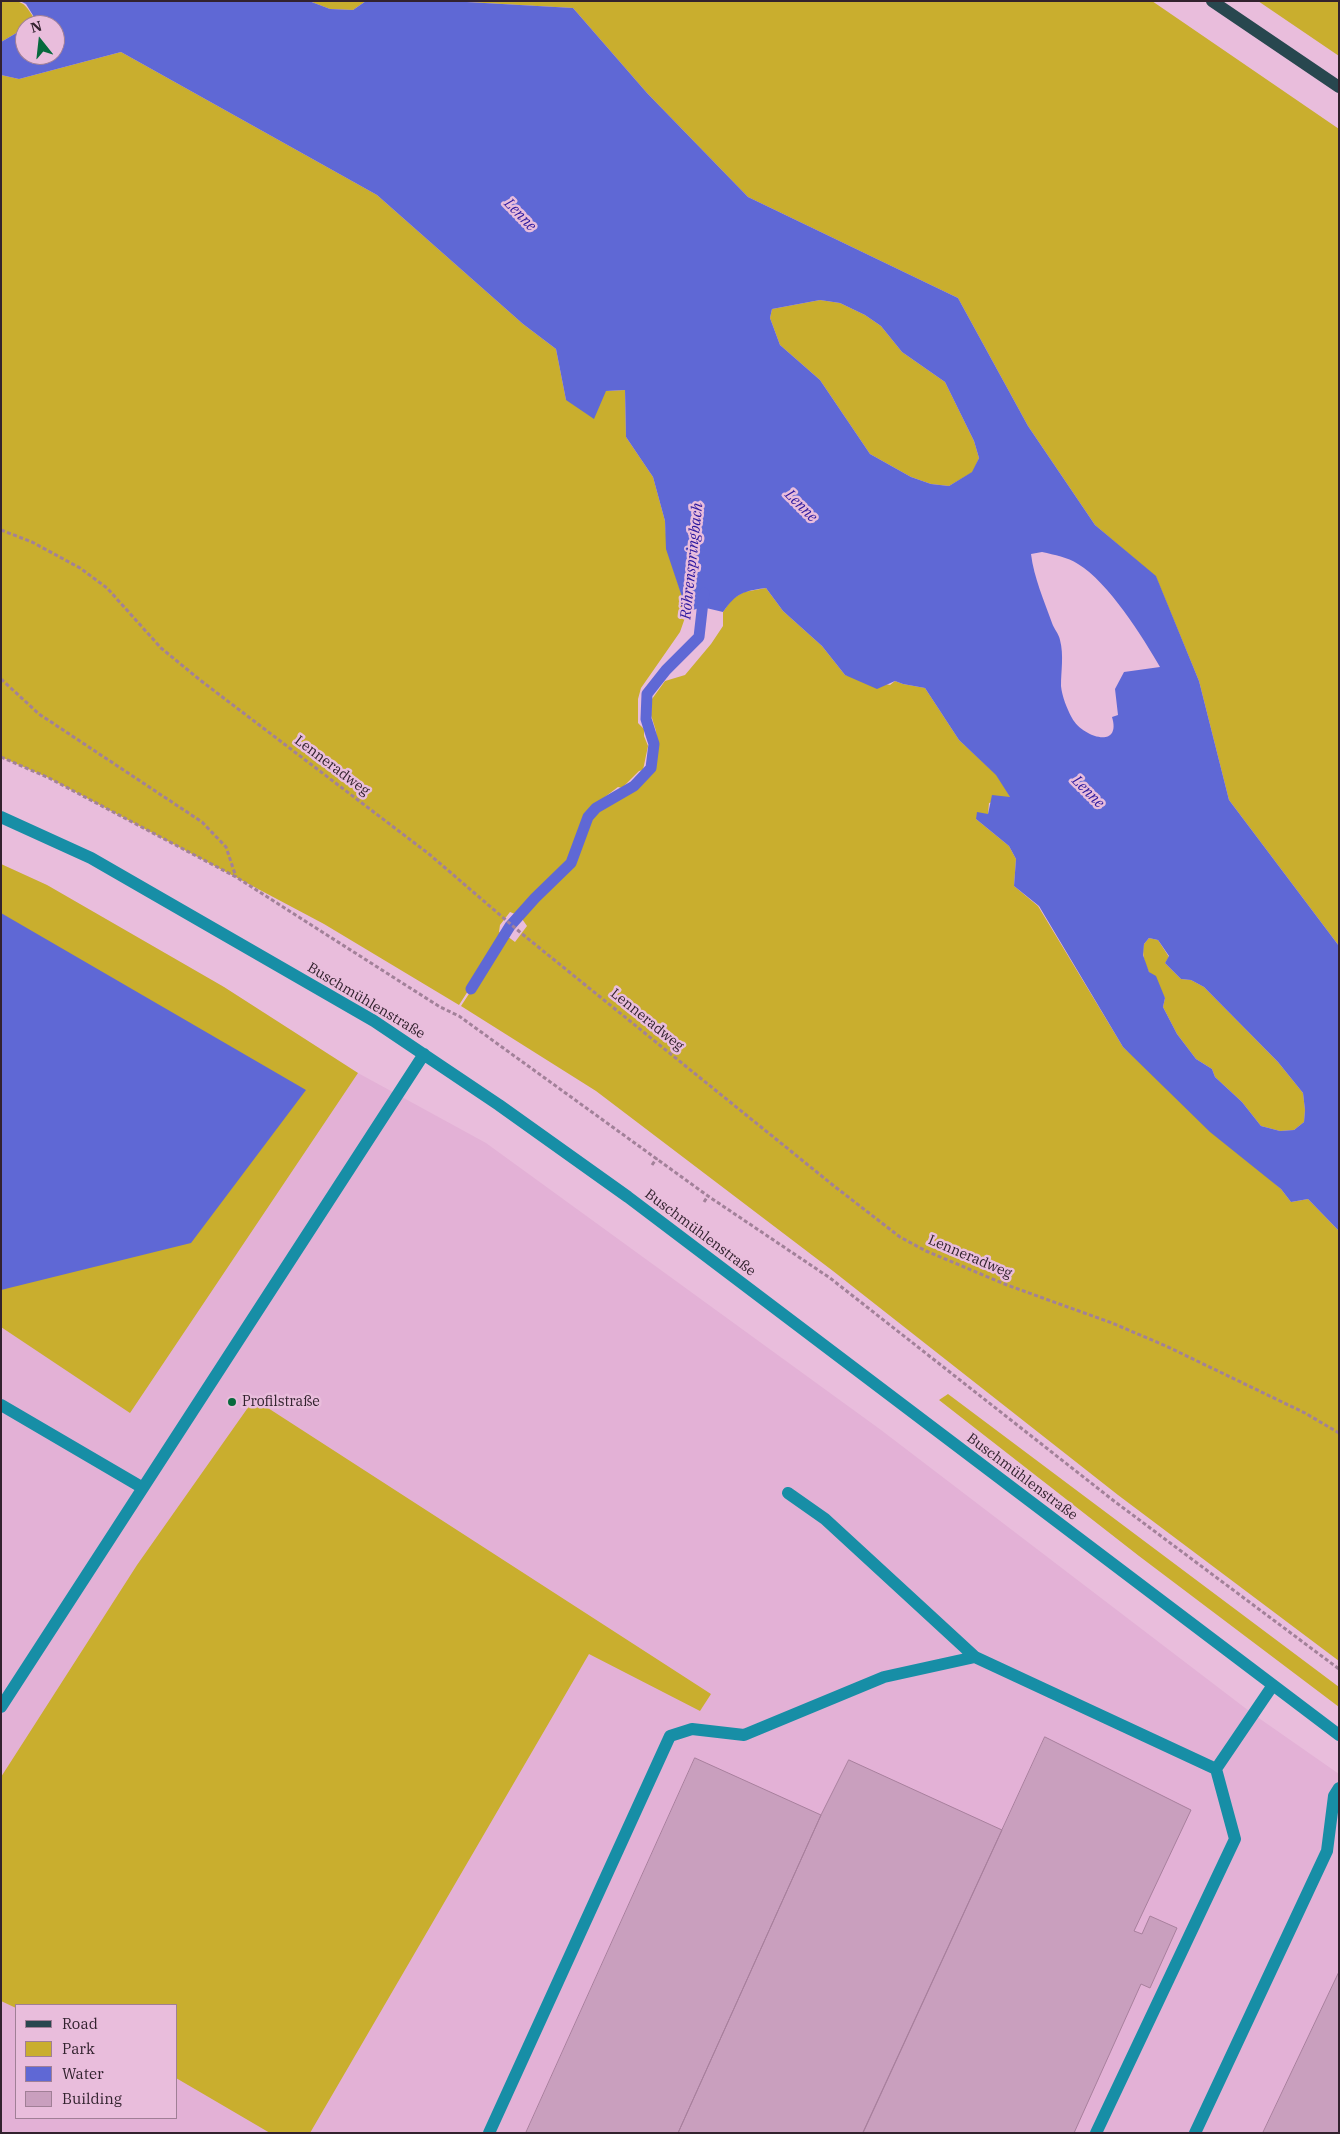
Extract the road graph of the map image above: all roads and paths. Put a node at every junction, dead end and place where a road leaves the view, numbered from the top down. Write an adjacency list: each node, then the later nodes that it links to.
1 (1212, 1): 2 (main road)
2 (1339, 87)
3 (1, 530): 14 (path, Lenneradweg)
4 (1, 679): 7 (path)
5 (1, 757): 7 (path)
6 (1, 817): 8 (street, Buschmühlenstraße)
7 (236, 878): 9 (path)
8 (424, 1054): 15 (street); 19 (street, Buschmühlenstraße)
9 (656, 1158): 10 (path); 11 (path)
10 (652, 1165)
11 (708, 1196): 12 (path); 18 (path)
12 (704, 1202)
13 (1, 1404): 15 (street)
14 (1339, 1433)
15 (143, 1488): 20 (street)
16 (788, 1493): 17 (street)
17 (975, 1657): 22 (street); 24 (street)
18 (1339, 1669)
19 (1273, 1685): 21 (street, Buschmühlenstraße); 22 (street)
20 (1, 1707)
21 (1339, 1735)
22 (1216, 1769): 25 (street)
23 (1339, 1788): 26 (street)
24 (489, 2133)
25 (1096, 2133)
26 (1195, 2133)

